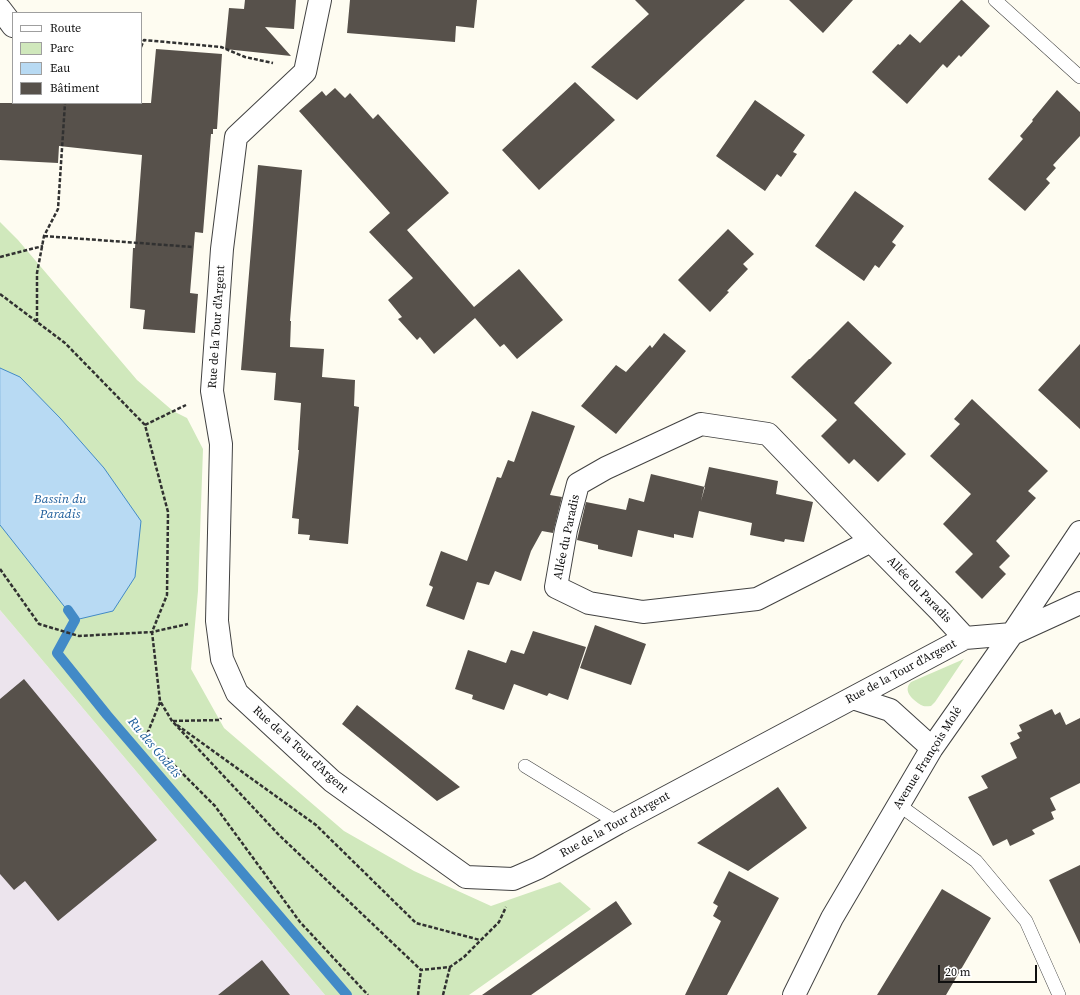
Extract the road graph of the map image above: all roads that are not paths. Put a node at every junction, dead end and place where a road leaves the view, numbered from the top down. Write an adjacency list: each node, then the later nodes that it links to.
1 (320, 0): 15 (street, Rue de la Tour d'Argent)
2 (996, 0): 5 (lane)
3 (0, 9): 4 (street)
4 (12, 25)
5 (1080, 77)
6 (1080, 532): 9 (street, Avenue François Molé)
7 (871, 541): 7 (street, Allée du Paradis); 10 (street, Allée du Paradis)
8 (1080, 603): 9 (street)
9 (1012, 634): 10 (street, Rue de la Tour d'Argent); 12 (street, Avenue François Molé)
10 (965, 638): 11 (street, Rue de la Tour d'Argent)
11 (853, 698): 12 (street, Rue de la Tour d'Argent); 15 (street, Rue de la Tour d'Argent)
12 (932, 748): 14 (street, Avenue François Molé)
13 (525, 766): 15 (lane)
14 (899, 805): 16 (street, Avenue François Molé); 17 (lane)
15 (618, 823)
16 (794, 995)
17 (1059, 995)

